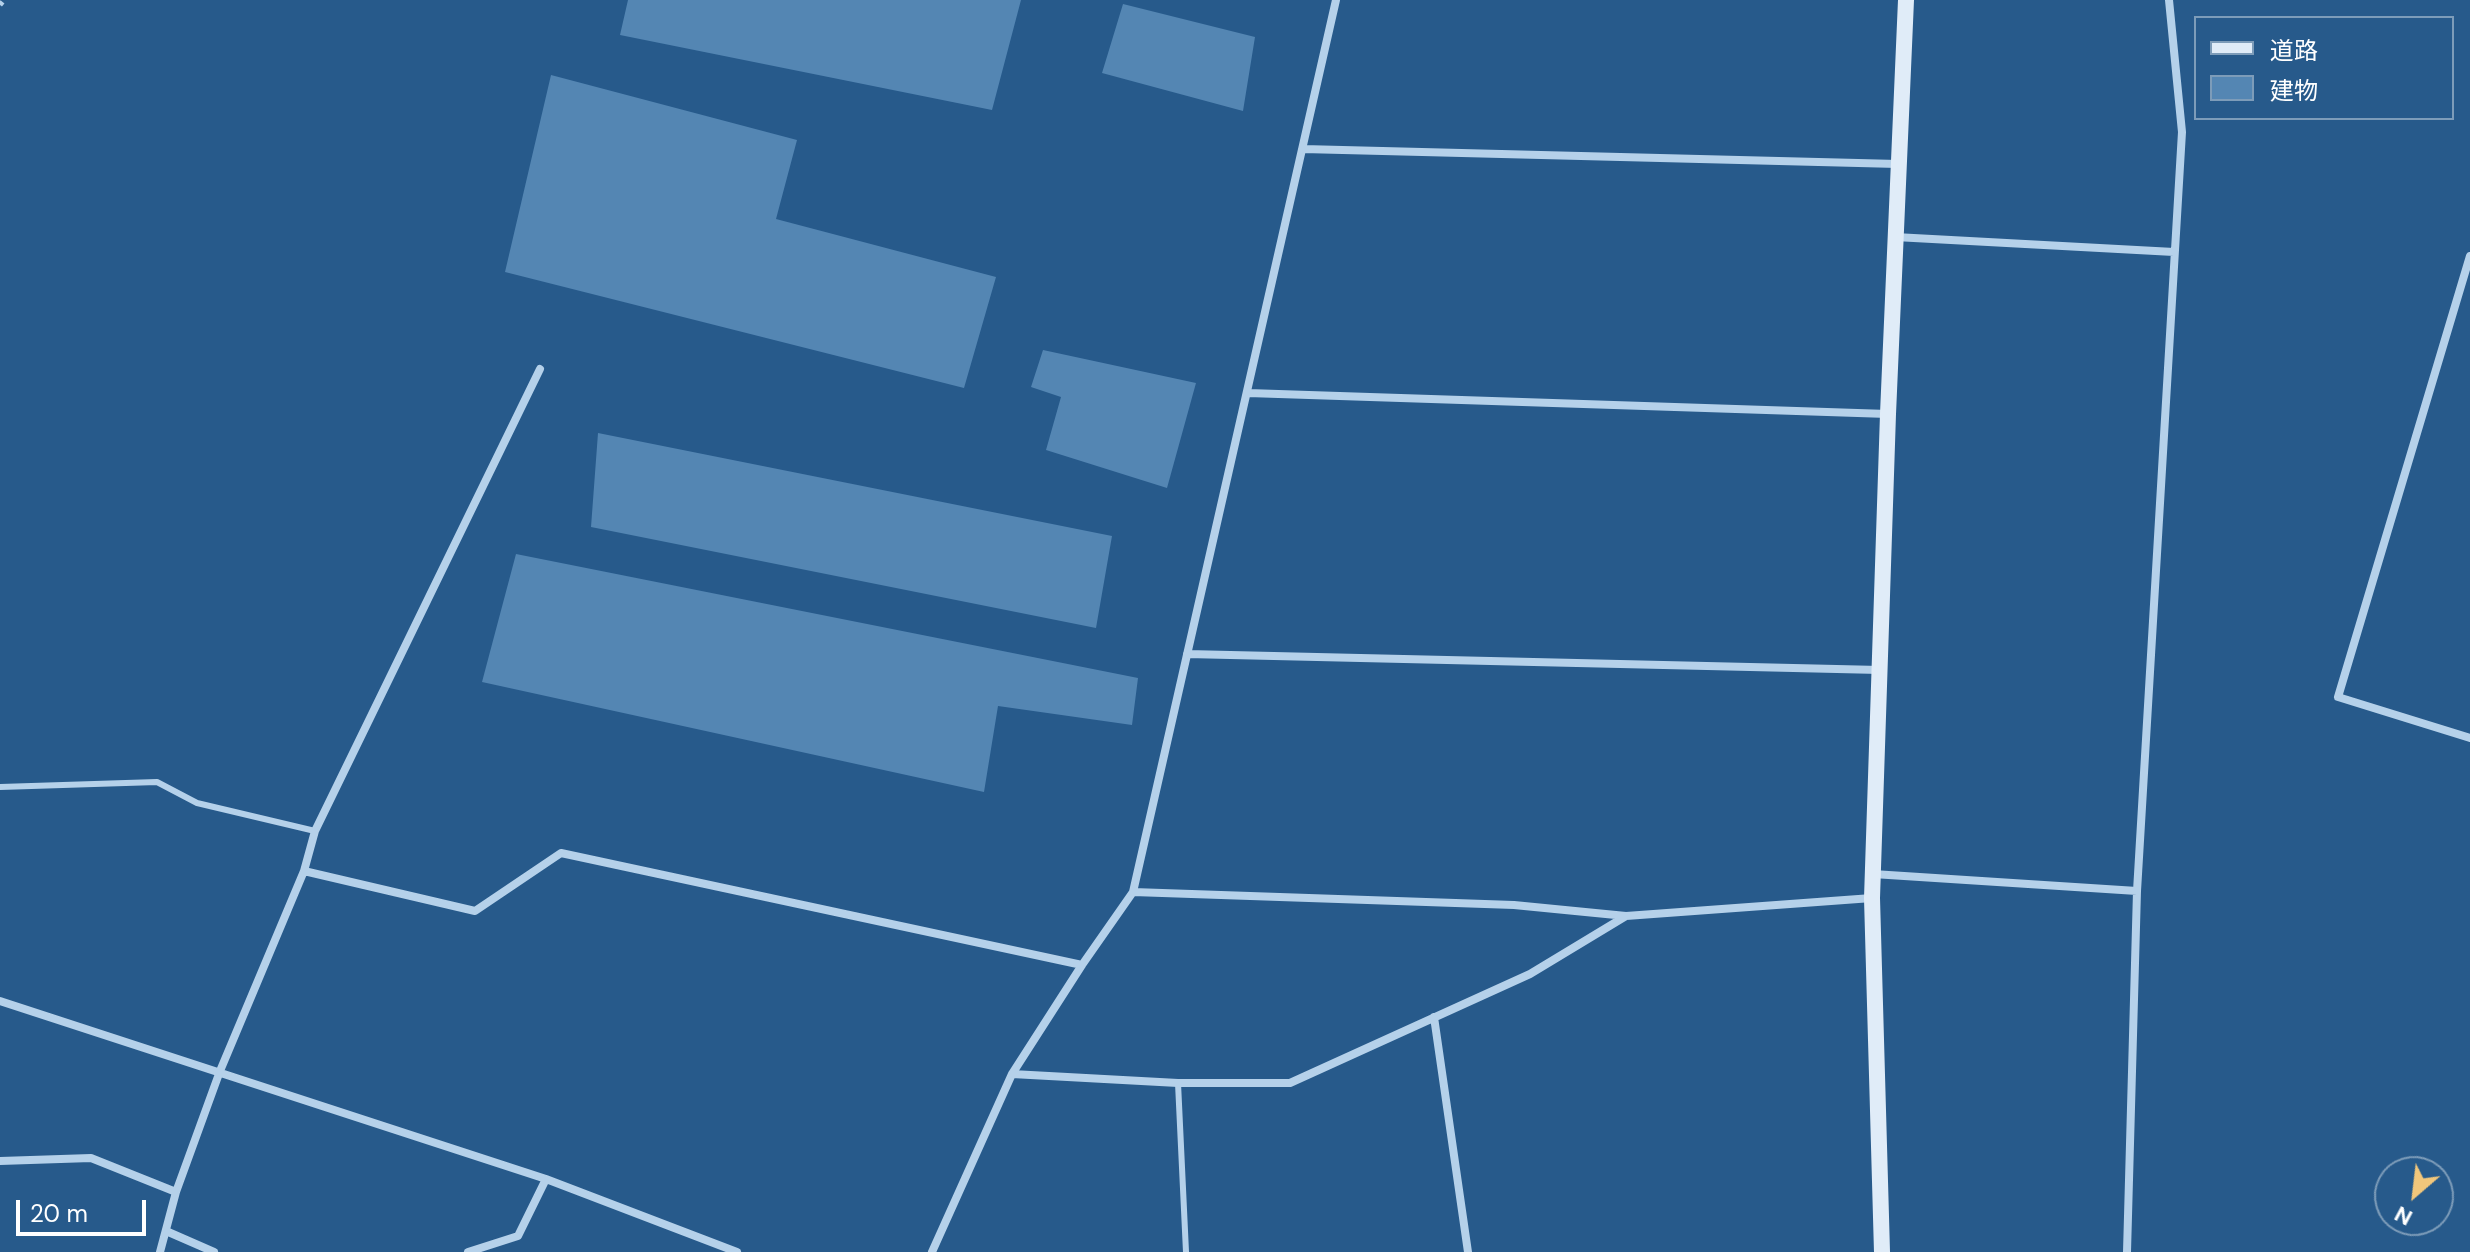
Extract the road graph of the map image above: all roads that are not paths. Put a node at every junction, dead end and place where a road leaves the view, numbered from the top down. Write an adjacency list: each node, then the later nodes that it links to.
1 (1336, 0): 4 (street)
2 (1906, 0): 5 (street)
3 (2169, 0): 7 (street)
4 (1303, 149): 5 (street); 10 (street)
5 (1898, 164): 6 (street)
6 (1895, 237): 7 (street); 11 (street)
7 (2174, 252): 19 (street)
8 (2470, 256): 14 (street)
9 (540, 369): 16 (street)
10 (1248, 393): 11 (street); 12 (street)
11 (1888, 414): 13 (street)
12 (1187, 654): 13 (street); 20 (street)
13 (1881, 670): 18 (street)
14 (2470, 738)
15 (0, 787): 16 (lane)
16 (315, 831): 17 (street)
17 (304, 871): 23 (street); 26 (street)
18 (1873, 874): 19 (street); 21 (street)
19 (2137, 891): 41 (street)
20 (1133, 892): 22 (street); 23 (street)
21 (1872, 898): 22 (street); 40 (street)
22 (1626, 916): 25 (street)
23 (1082, 965): 27 (street)
24 (0, 1001): 26 (street)
25 (1434, 1017): 28 (street); 39 (street)
26 (220, 1071): 30 (street); 31 (street)
27 (1012, 1074): 28 (street); 37 (street)
28 (1178, 1083): 38 (lane)
29 (0, 1161): 31 (street)
30 (546, 1179): 35 (street); 36 (street)
31 (176, 1192): 32 (street)
32 (166, 1231): 33 (street); 34 (street)
33 (160, 1252)
34 (214, 1252)
35 (468, 1252)
36 (737, 1252)
37 (932, 1252)
38 (1186, 1252)
39 (1468, 1252)
40 (1882, 1252)
41 (2127, 1252)

